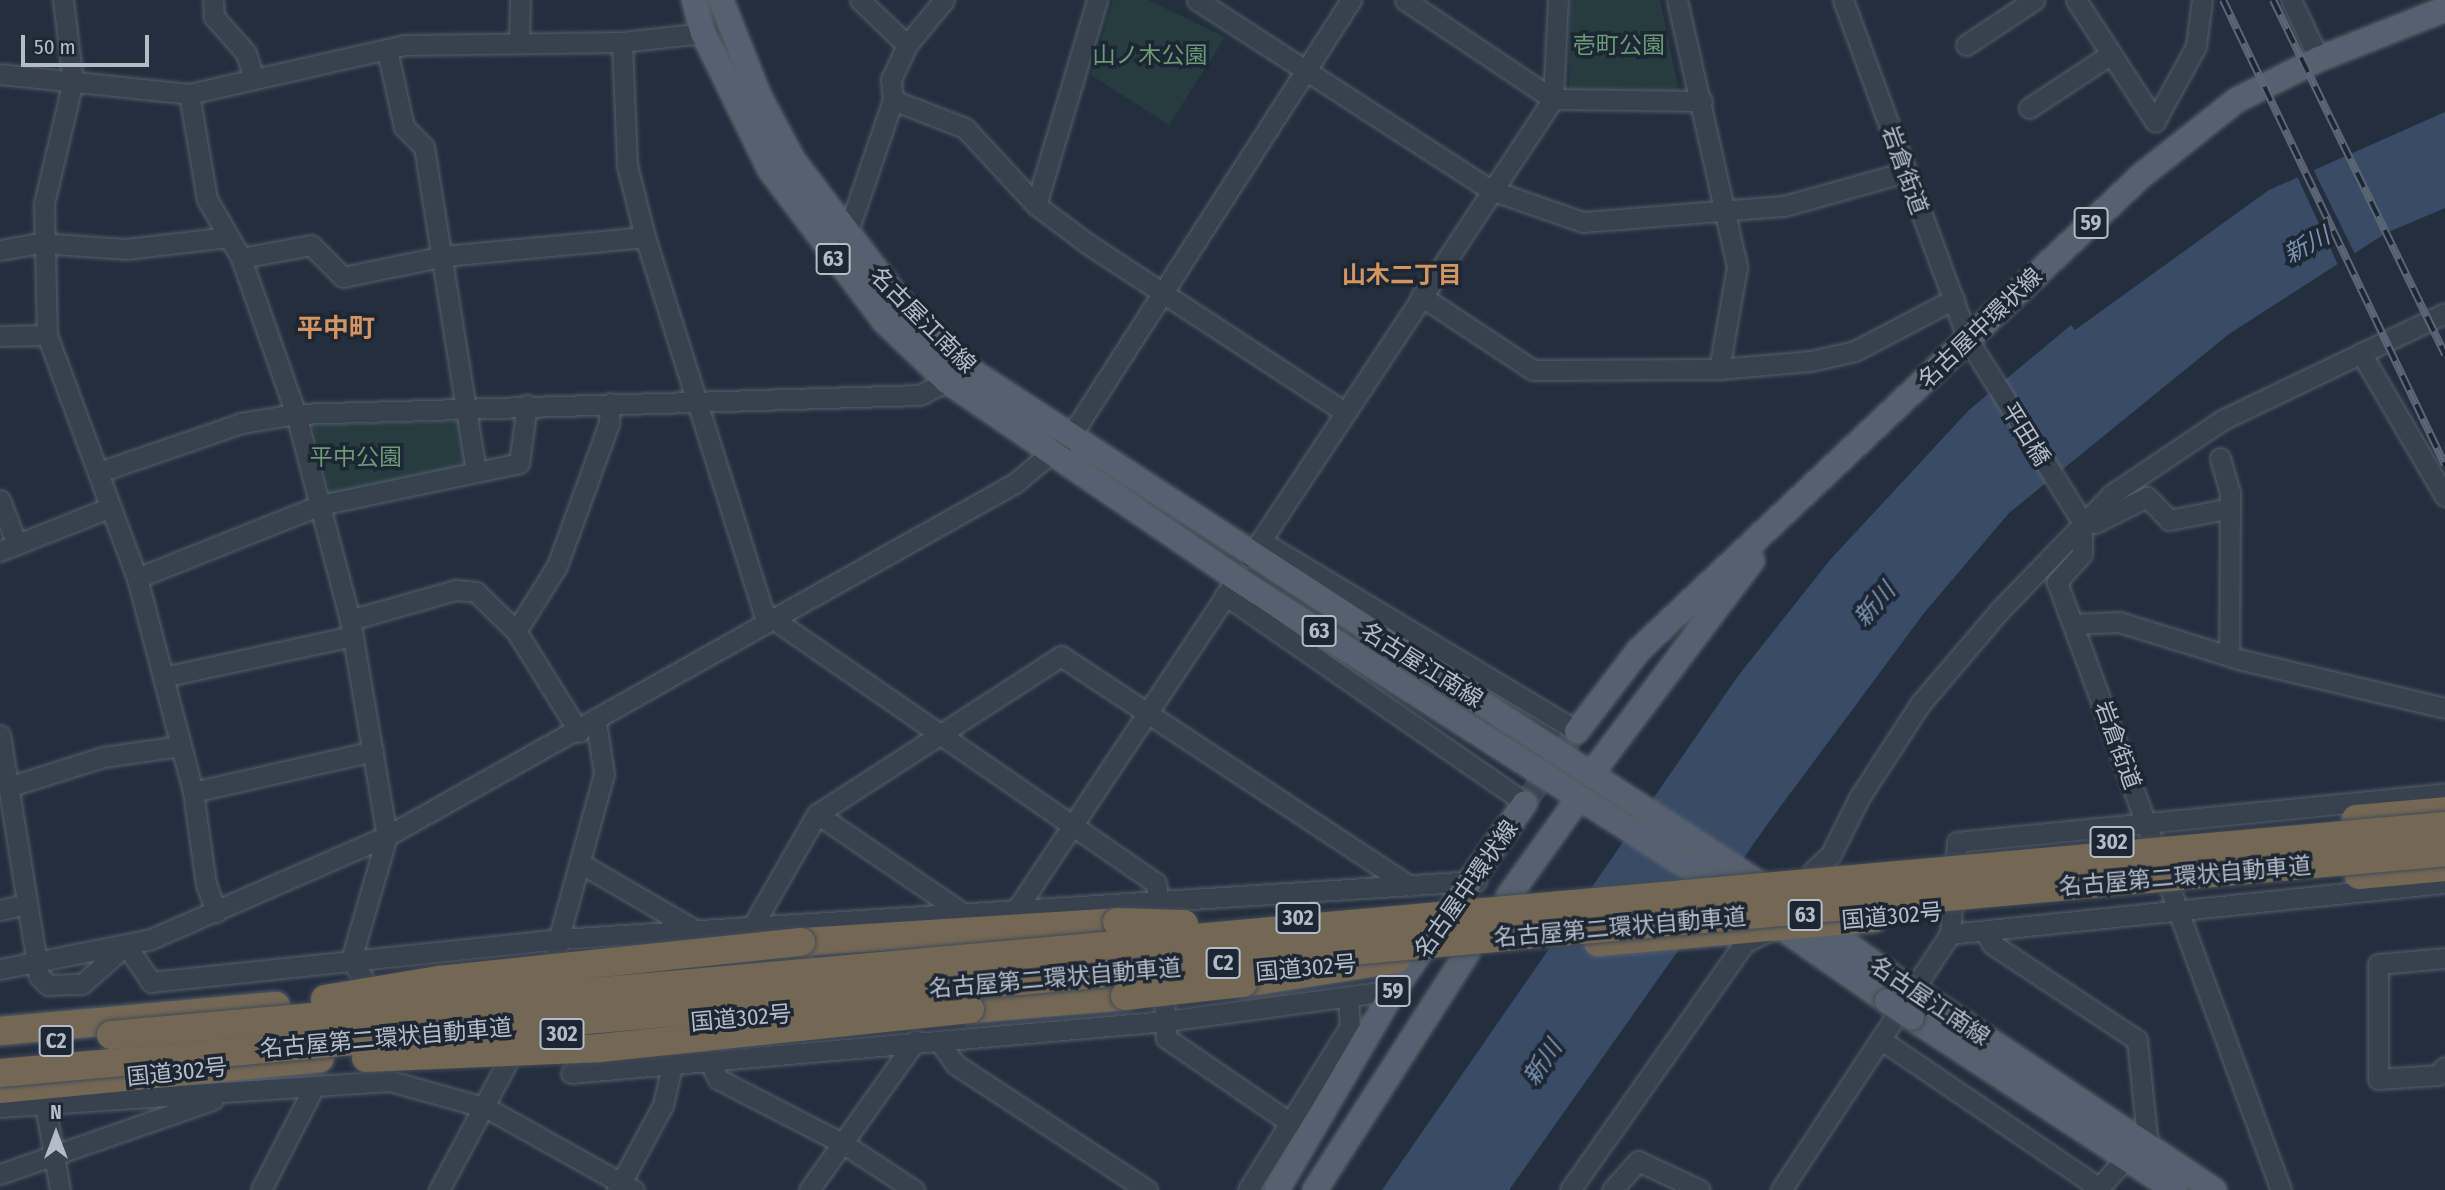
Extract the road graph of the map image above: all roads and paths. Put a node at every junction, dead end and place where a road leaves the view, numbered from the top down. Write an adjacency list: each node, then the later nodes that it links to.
1 (63, 0): 31 (street)
2 (213, 0): 30 (street)
3 (520, 0): 21 (street)
4 (694, 0): 20 (main road, 名古屋江南線 / 63)
5 (721, 0): 43 (main road, 名古屋江南線 / 63)
6 (860, 0): 23 (street)
7 (944, 0): 23 (street)
8 (1097, 0): 39 (street)
9 (1197, 0): 28 (street)
10 (1351, 0): 28 (street)
11 (1405, 0): 33 (street)
12 (1558, 0): 33 (street)
13 (1677, 0): 35 (street)
14 (1843, 0): 37 (street, 岩倉街道)
15 (2034, 0): 24 (street)
16 (2076, 0): 26 (street)
17 (2202, 0): 26 (street)
18 (2291, 0): 27 (street)
19 (2445, 9): 27 (main road, 名古屋中環状線 / 59)
20 (703, 33): 22 (street); 57 (main road, 名古屋江南線 / 63)
21 (519, 41): 22 (street); 25 (street)
22 (622, 42): 42 (street)
23 (907, 45): 34 (street)
24 (1966, 45)
25 (387, 50): 30 (street); 46 (street)
26 (2111, 54): 36 (street)
27 (2319, 59): 54 (main road, 名古屋中環状線 / 59)
28 (1309, 73): 38 (street); 48 (street)
29 (0, 74): 31 (street)
30 (254, 79): 32 (street)
31 (73, 81): 32 (street); 44 (street)
32 (189, 94): 41 (street)
33 (1553, 99): 35 (street); 38 (street)
34 (893, 100): 39 (street); 43 (street)
35 (1702, 101): 40 (street)
36 (2029, 108)
37 (1906, 172): 40 (street); 50 (street, 岩倉街道)
38 (1492, 190): 40 (street); 49 (street)
39 (1036, 205): 48 (street)
40 (1729, 211): 56 (street)
41 (229, 237): 44 (street); 47 (street)
42 (645, 237): 46 (street); 58 (street)
43 (846, 237): 64 (main road, 名古屋江南線 / 63)
44 (40, 243): 45 (street); 52 (street)
45 (0, 250)
46 (444, 256): 47 (street); 61 (street)
47 (241, 258): 63 (street)
48 (1166, 290): 62 (street); 64 (street)
49 (1421, 296): 56 (street); 62 (street)
50 (1954, 299): 54 (street, 岩倉街道); 56 (street)
51 (2445, 313): 55 (street)
52 (47, 335): 53 (street); 67 (street)
53 (0, 336)
54 (1968, 340): 74 (main road, 名古屋中環状線 / 59); 75 (street, 平田橋)
55 (2361, 353): 69 (street); 75 (street)
56 (1720, 369)
57 (947, 381): 58 (street); 65 (main road, 名古屋江南線 / 63)
58 (694, 400): 59 (street); 80 (street)
59 (610, 402): 60 (street); 83 (street)
60 (527, 405): 61 (street); 68 (street)
61 (468, 407): 63 (street); 68 (street)
62 (1342, 410): 77 (street)
63 (296, 414): 67 (street); 71 (street)
64 (1070, 437): 65 (street); 77 (main road, 名古屋江南線 / 63)
65 (1051, 457): 79 (main road, 名古屋江南線 / 63); 80 (street)
66 (2220, 458): 73 (street)
67 (99, 472): 72 (street)
68 (476, 472): 71 (street)
69 (2445, 496)
70 (0, 500): 76 (street)
71 (320, 505): 78 (street); 82 (street)
72 (111, 507): 76 (street); 78 (street)
73 (2230, 508): 75 (street); 84 (street)
74 (1788, 513): 89 (main road, 名古屋中環状線 / 59); 95 (main road)
75 (2079, 519): 81 (street, 岩倉街道); 110 (street)
76 (8, 547)
77 (1255, 549): 89 (street); 95 (main road, 名古屋江南線 / 63)
78 (137, 578): 85 (street)
79 (1231, 587): 87 (street); 99 (main road, 名古屋江南線 / 63); 100 (street)
80 (771, 621): 88 (street); 91 (street)
81 (2073, 624): 84 (street); 103 (street, 岩倉街道)
82 (352, 628): 83 (street); 85 (street); 94 (street)
83 (516, 631): 90 (street)
84 (2229, 656): 86 (street)
85 (163, 677): 93 (street)
86 (2445, 708)
87 (1147, 712): 91 (street); 104 (street); 114 (street)
88 (596, 722): 90 (street); 108 (street)
89 (1577, 731)
90 (579, 732): 106 (street)
91 (934, 733): 102 (street); 104 (street)
92 (0, 735): 96 (street)
93 (180, 746): 96 (street); 97 (street)
94 (373, 751): 97 (street); 106 (street)
95 (1598, 777): 112 (main road, 名古屋江南線 / 63)
96 (8, 787): 118 (street)
97 (193, 792): 122 (street)
98 (2445, 793): 103 (street)
99 (1584, 801): 111 (main road, 名古屋江南線 / 63); 116 (main road)
100 (1525, 803): 115 (main road, 名古屋中環状線 / 59)
101 (2445, 811): 110 (highway, 302)
102 (817, 814): 120 (street); 126 (street)
103 (2146, 821): 121 (street, 岩倉街道); 131 (street)
104 (1071, 822): 117 (street); 123 (street)
105 (2445, 826): 148 (highway, 名古屋第二環状自動車道 / C2, bridge)
106 (387, 836): 122 (street); 137 (street)
107 (2445, 852): 159 (highway, 名古屋第二環状自動車道 / C2, bridge)
108 (580, 863): 128 (street); 132 (street)
109 (2445, 867): 124 (highway, 国道302号 / 302)
110 (1813, 871): 112 (highway, 302)
111 (1694, 875): 112 (highway, 302); 116 (highway, 302); 125 (main road, 名古屋江南線 / 63)
112 (1749, 876): 124 (main road, 名古屋江南線 / 63)
113 (2445, 883): 121 (street)
114 (1410, 886): 115 (street); 117 (street)
115 (1476, 890): 116 (highway, 302); 127 (highway, 302, bridge); 142 (main road, 名古屋中環状線 / 59)
116 (1517, 896)
117 (1159, 902): 123 (street); 146 (street)
118 (26, 904): 119 (street); 136 (street)
119 (0, 910)
120 (958, 910): 123 (street); 126 (street)
121 (2177, 911): 129 (street); 194 (street, 岩倉街道)
122 (216, 912): 133 (street)
123 (1015, 912)
124 (1816, 922): 125 (highway, 国道302号 / 302); 143 (main road, 名古屋江南線 / 63)
125 (1780, 925): 134 (highway, 国道302号 / 302); 143 (main road, 名古屋江南線 / 63); 188 (street)
126 (752, 927): 128 (street)
127 (1118, 928): 139 (highway); 148 (highway, bridge)
128 (697, 931): 130 (street)
129 (1984, 932): 131 (street); 173 (street)
130 (671, 934): 132 (street); 139 (street)
131 (1950, 934): 151 (street)
132 (559, 939): 137 (street); 140 (street)
133 (126, 946): 136 (street); 136 (street); 137 (street)
134 (1468, 953): 141 (highway, 国道302号 / 302); 187 (main road)
135 (2445, 958): 158 (street)
136 (35, 959): 138 (street)
137 (351, 960): 144 (street)
138 (0, 969)
139 (610, 975): 140 (highway)
140 (546, 981): 144 (highway); 149 (street)
141 (1125, 990): 149 (highway, 国道302号 / 302); 159 (highway, bridge)
142 (1394, 990): 145 (street); 150 (main road, 名古屋中環状線 / 59)
143 (1894, 992): 173 (main road, 名古屋江南線 / 63, bridge); 175 (main road, 名古屋江南線 / 63, bridge)
144 (376, 998): 147 (highway)
145 (1348, 999): 146 (street); 150 (street)
146 (1166, 1021): 152 (street); 171 (street)
147 (0, 1031)
148 (111, 1035): 155 (highway, 名古屋第二環状自動車道 / C2)
149 (520, 1038): 160 (highway, 国道302号 / 302); 170 (street)
150 (1354, 1038): 171 (street); 186 (main road, 名古屋中環状線 / 59)
151 (1880, 1039): 178 (street); 191 (street)
152 (970, 1040): 154 (street); 161 (street)
153 (915, 1041): 154 (street); 156 (street); 172 (street)
154 (940, 1043): 161 (street)
155 (0, 1046)
156 (710, 1062): 157 (street); 172 (street)
157 (672, 1066): 163 (street); 177 (street)
158 (2445, 1067)
159 (36, 1070): 162 (highway, 名古屋第二環状自動車道 / C2, bridge)
160 (202, 1070): 165 (highway, 国道302号 / 302); 167 (street)
161 (965, 1071): 184 (street)
162 (0, 1073)
163 (571, 1073)
164 (314, 1087): 166 (street); 170 (street); 180 (street)
165 (0, 1089)
166 (219, 1096): 167 (street); 174 (street)
167 (170, 1098): 168 (street)
168 (46, 1105): 169 (street); 174 (street)
169 (0, 1107)
170 (487, 1108): 177 (street); 181 (street)
171 (1286, 1121): 185 (street)
172 (844, 1144): 182 (street); 183 (street)
173 (2148, 1146): 193 (main road, 名古屋江南線 / 63)
174 (57, 1159): 176 (street); 179 (street)
175 (2125, 1159): 178 (street); 192 (main road, 名古屋江南線 / 63)
176 (0, 1174)
177 (624, 1188)
178 (2098, 1189)
179 (60, 1190)
180 (261, 1190)
181 (439, 1190)
182 (809, 1190)
183 (914, 1190)
184 (1147, 1190)
185 (1248, 1190)
186 (1277, 1190)
187 (1315, 1190)
188 (1570, 1190)
189 (1612, 1190): 190 (street)
190 (1700, 1190)
191 (1781, 1190)
192 (2175, 1190)
193 (2214, 1190)
194 (2281, 1190)

